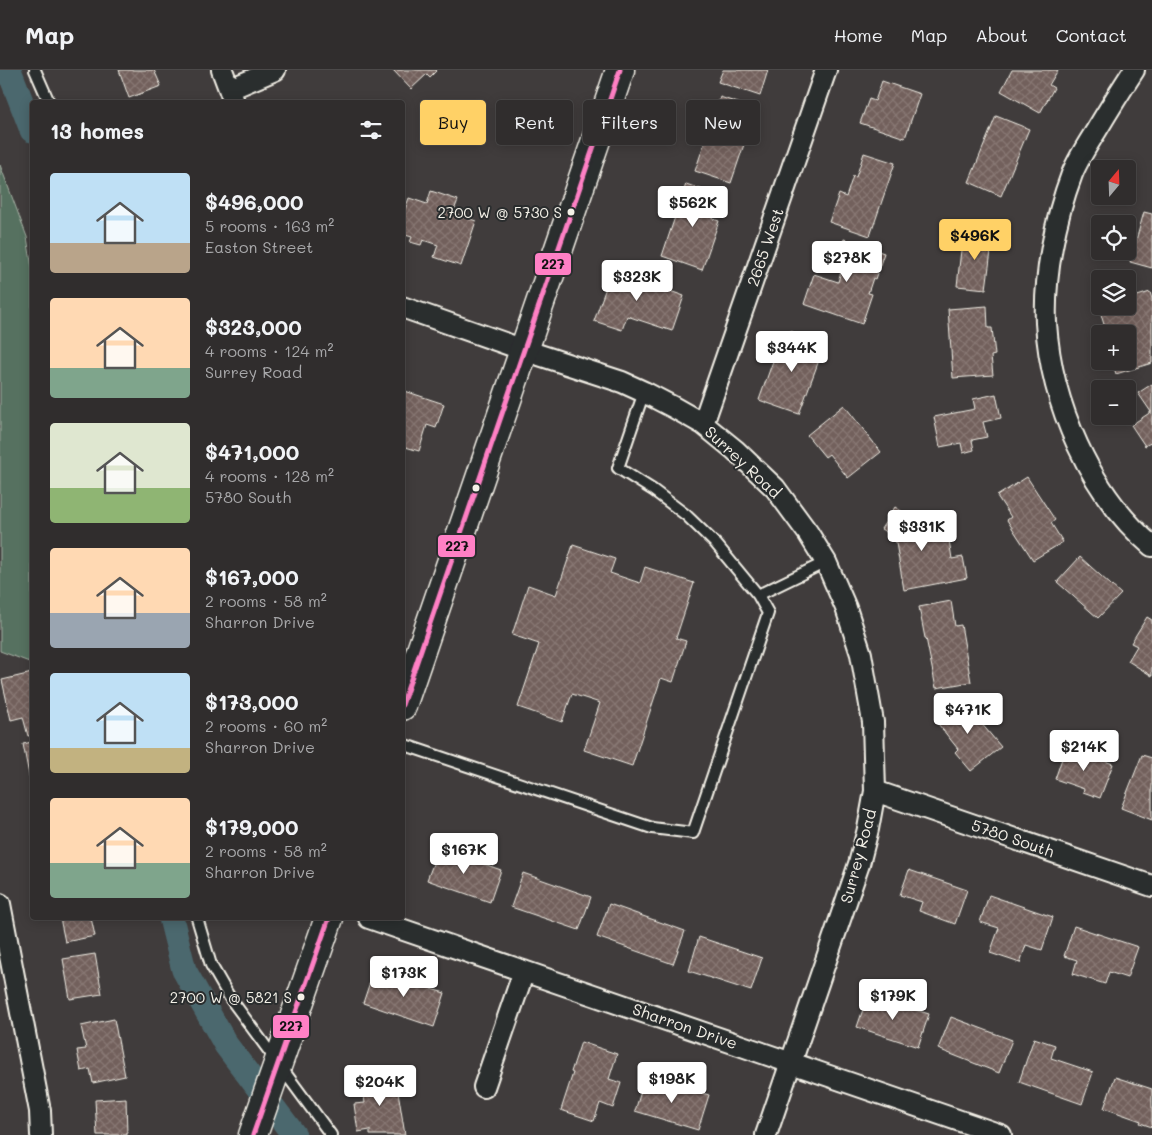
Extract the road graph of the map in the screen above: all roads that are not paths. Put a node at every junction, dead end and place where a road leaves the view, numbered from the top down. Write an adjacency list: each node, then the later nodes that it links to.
1 (35, 70): 8 (lane)
2 (222, 70): 7 (street)
3 (275, 70): 7 (street)
4 (620, 70): 10 (main road)
5 (826, 70): 12 (street, 2665 West)
6 (1134, 70): 13 (street)
7 (232, 96)
8 (48, 100)
9 (405, 308): 10 (street, Surrey Road)
10 (524, 350): 11 (street, Surrey Road); 16 (main road)
11 (644, 392): 12 (street, Surrey Road); 15 (lane)
12 (703, 424): 14 (street, Surrey Road)
13 (1152, 546)
14 (826, 562): 15 (lane); 18 (street, Surrey Road)
15 (758, 595): 17 (lane)
16 (405, 697)
17 (405, 745)
18 (875, 791): 19 (street, 5780 South); 26 (street, Surrey Road)
19 (1152, 886)
20 (0, 904): 28 (street)
21 (198, 920): 25 (lane)
22 (328, 920): 25 (main road)
23 (375, 920): 24 (street, Sharron Drive)
24 (524, 971): 26 (street, Sharron Drive); 27 (street)
25 (278, 1062): 29 (main road); 30 (lane)
26 (791, 1063): 31 (street, Surrey Road); 32 (street, Sharron Drive)
27 (484, 1087)
28 (41, 1135)
29 (253, 1135)
30 (331, 1135)
31 (766, 1135)
32 (1001, 1135)

